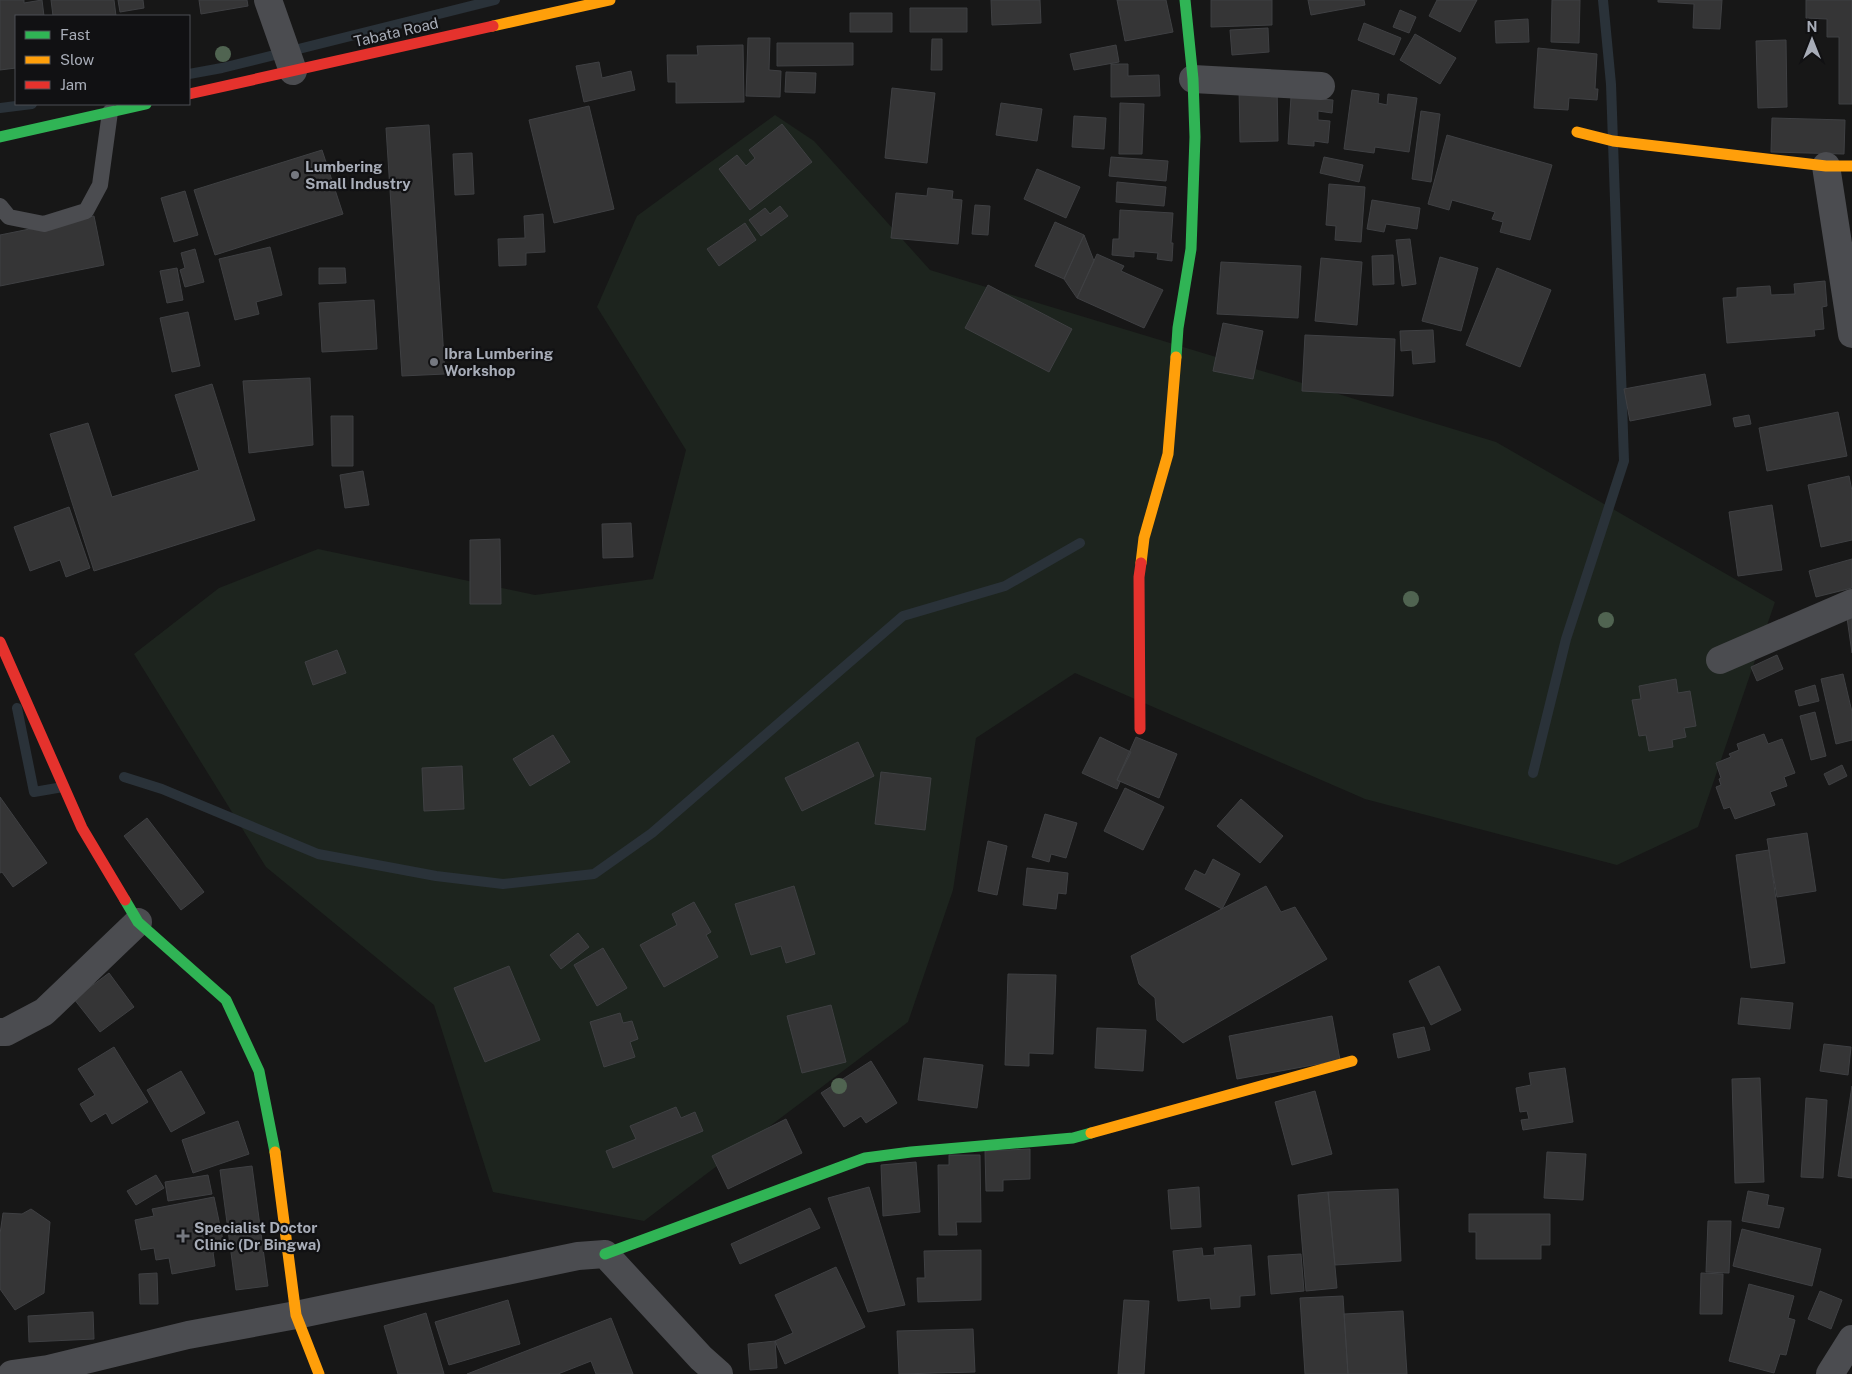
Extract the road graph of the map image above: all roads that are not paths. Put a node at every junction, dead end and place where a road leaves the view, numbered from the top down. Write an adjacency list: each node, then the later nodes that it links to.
1 (268, 0): 4 (street)
2 (610, 0): 4 (street, Tabata Road)
3 (1185, 0): 5 (street)
4 (293, 71): 7 (street, Tabata Road)
5 (1193, 79): 6 (street); 18 (street)
6 (1321, 86)
7 (190, 94)
8 (142, 105): 9 (street)
9 (110, 112): 11 (street); 13 (lane)
10 (1577, 132): 12 (street)
11 (0, 137)
12 (1839, 166): 14 (street)
13 (0, 206)
14 (1852, 334)
15 (1852, 603): 17 (street)
16 (0, 642): 19 (street)
17 (1720, 660)
18 (1140, 729)
19 (138, 922): 20 (street); 23 (street)
20 (0, 1032)
21 (1352, 1061): 22 (street)
22 (605, 1254): 23 (street); 27 (street)
23 (296, 1315): 25 (street); 26 (street)
24 (1852, 1338): 28 (street)
25 (12, 1374)
26 (320, 1374)
27 (719, 1374)
28 (1830, 1374)

